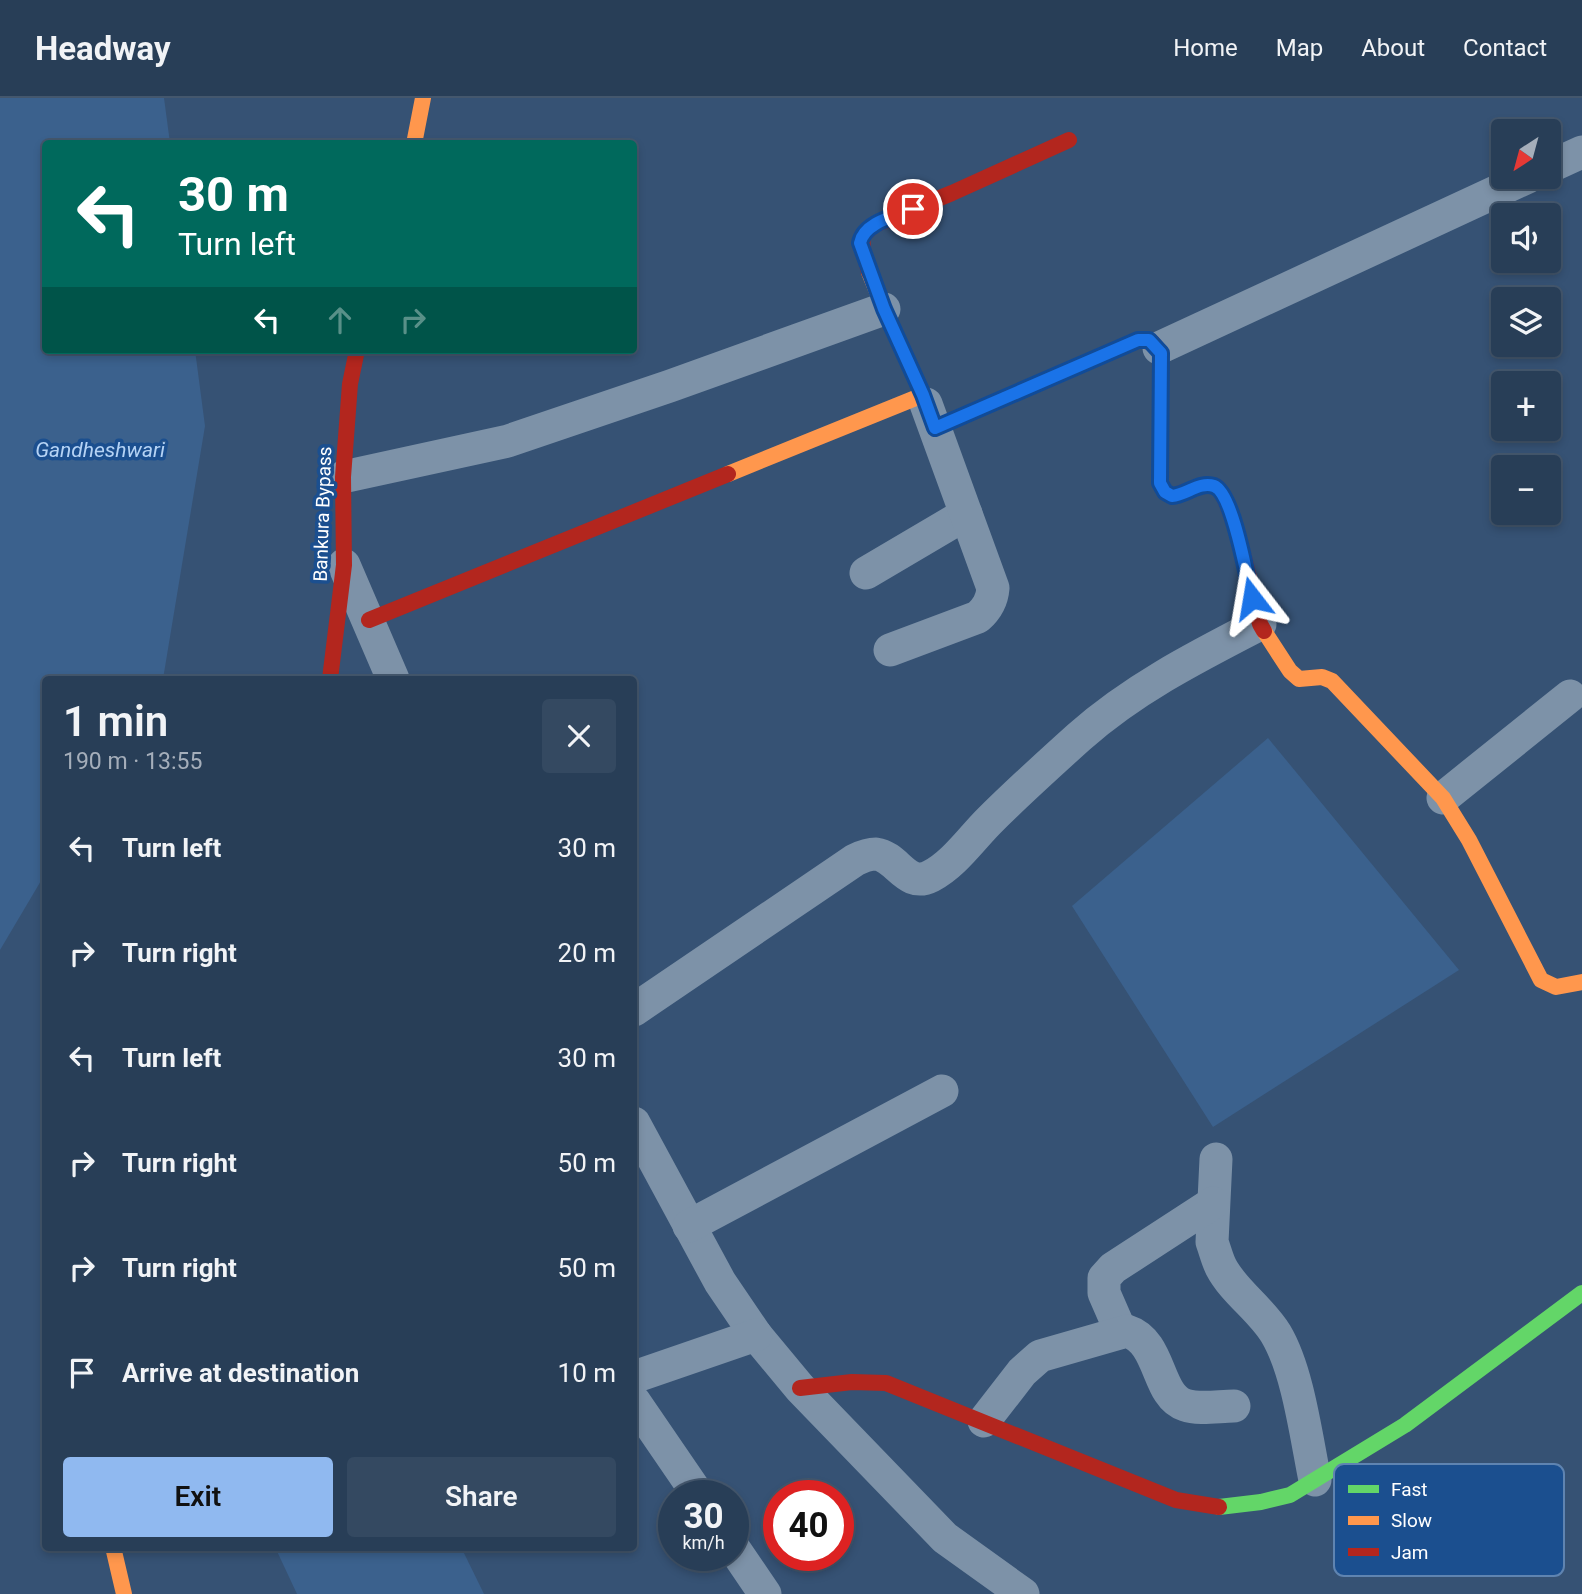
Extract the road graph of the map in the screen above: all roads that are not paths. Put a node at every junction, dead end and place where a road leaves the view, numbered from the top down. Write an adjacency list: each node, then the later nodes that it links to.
1 (423, 98): 2 (main road)
2 (415, 140)
3 (1069, 140): 7 (main road)
4 (1582, 152): 5 (street)
5 (1561, 162)
6 (1502, 189): 8 (street)
7 (884, 309): 10 (main road); 12 (street)
8 (1159, 348): 11 (main road); 17 (main road)
9 (356, 354): 12 (main road, Bankura Bypass)
10 (923, 395): 11 (street); 16 (main road)
11 (935, 428): 13 (street)
12 (343, 477): 14 (main road, Bankura Bypass)
13 (966, 514): 15 (street); 18 (street)
14 (344, 565): 16 (street); 19 (main road, Bankura Bypass)
15 (866, 573)
16 (369, 620): 20 (street)
17 (1260, 624): 22 (main road); 24 (street)
18 (890, 650)
19 (330, 676)
20 (392, 676)
21 (1570, 696): 22 (street)
22 (1443, 798): 23 (main road)
23 (1582, 982)
24 (637, 1008)
25 (942, 1091): 29 (street)
26 (637, 1129): 29 (street)
27 (1216, 1159): 28 (street)
28 (1213, 1203): 31 (street); 41 (street)
29 (689, 1226): 32 (street)
30 (1582, 1293): 38 (main road)
31 (1121, 1332): 36 (street); 37 (street)
32 (756, 1335): 33 (street); 34 (street)
33 (637, 1376)
34 (800, 1388): 37 (main road); 46 (street)
35 (637, 1405): 40 (street)
36 (1234, 1406)
37 (984, 1421): 41 (main road)
38 (1341, 1464)
39 (1334, 1468): 41 (main road)
40 (688, 1480)
41 (1315, 1480)
42 (115, 1551): 44 (main road)
43 (749, 1570): 45 (street)
44 (124, 1594)
45 (765, 1594)
46 (1023, 1594)

